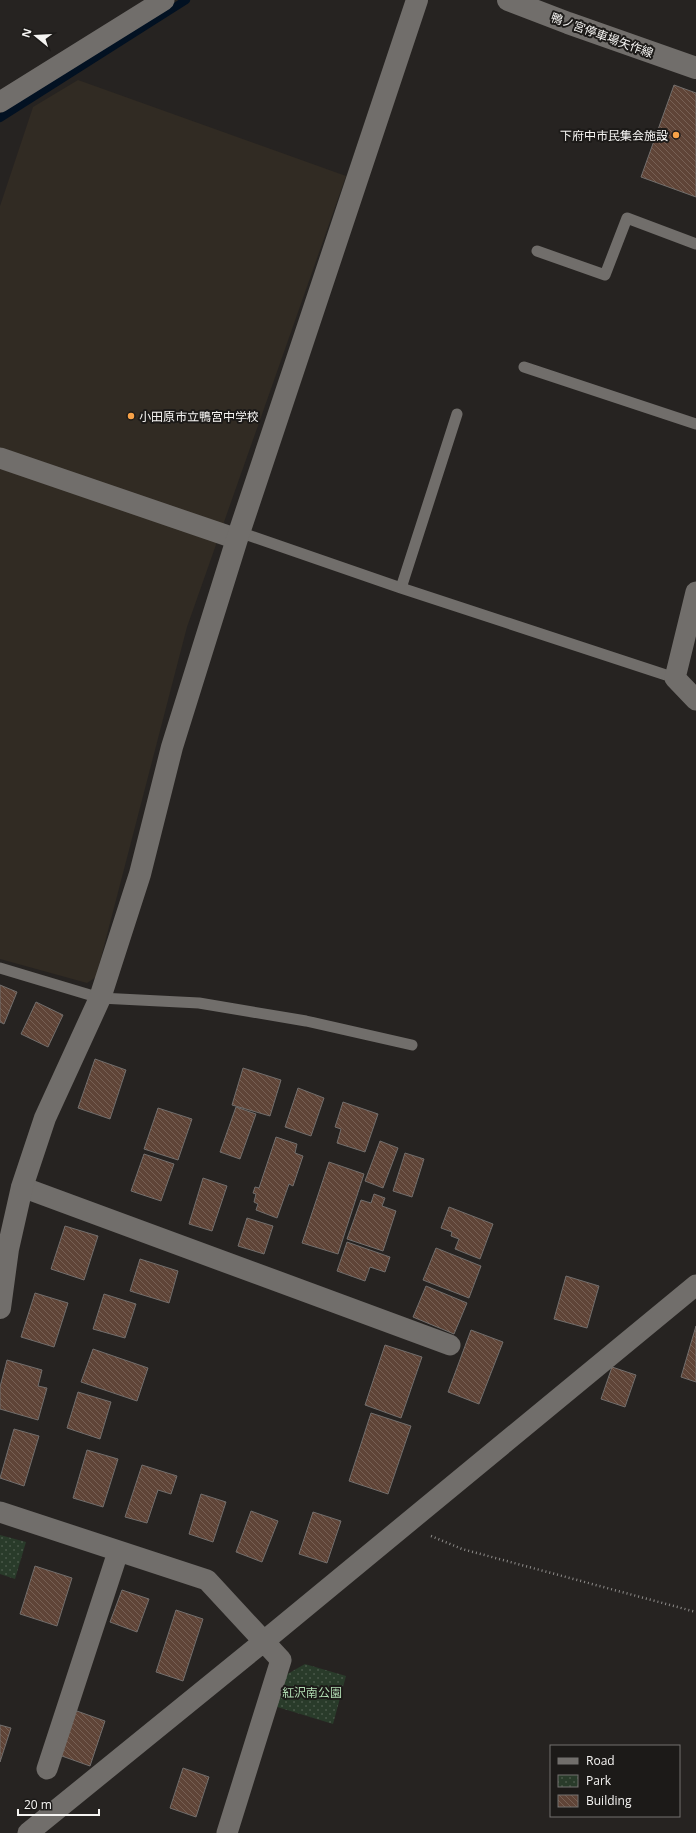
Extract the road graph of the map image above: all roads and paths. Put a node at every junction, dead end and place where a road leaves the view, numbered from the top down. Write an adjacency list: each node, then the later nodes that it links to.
1 (164, 0): 5 (street)
2 (417, 0): 12 (street)
3 (508, 0): 4 (street, 鴨ノ宮停車場矢作線)
4 (696, 68)
5 (0, 102)
6 (696, 244): 7 (lane)
7 (537, 251)
8 (524, 367): 10 (lane)
9 (457, 414): 13 (lane)
10 (696, 424)
11 (0, 458): 12 (street)
12 (238, 535): 13 (lane); 18 (street)
13 (401, 588): 15 (lane)
14 (696, 592): 15 (street)
15 (675, 678): 16 (street)
16 (696, 700)
17 (0, 968): 18 (lane)
18 (100, 998): 19 (lane); 20 (street)
19 (412, 1046)
20 (22, 1186): 21 (street); 24 (street)
21 (4, 1248): 23 (street)
22 (696, 1285): 26 (street)
23 (0, 1308)
24 (450, 1345)
25 (0, 1512): 27 (street)
26 (405, 1525): 28 (path); 29 (street)
27 (118, 1552): 29 (street); 30 (street)
28 (696, 1612)
29 (263, 1642): 31 (street); 32 (street)
30 (47, 1769)
31 (28, 1833)
32 (227, 1833)

